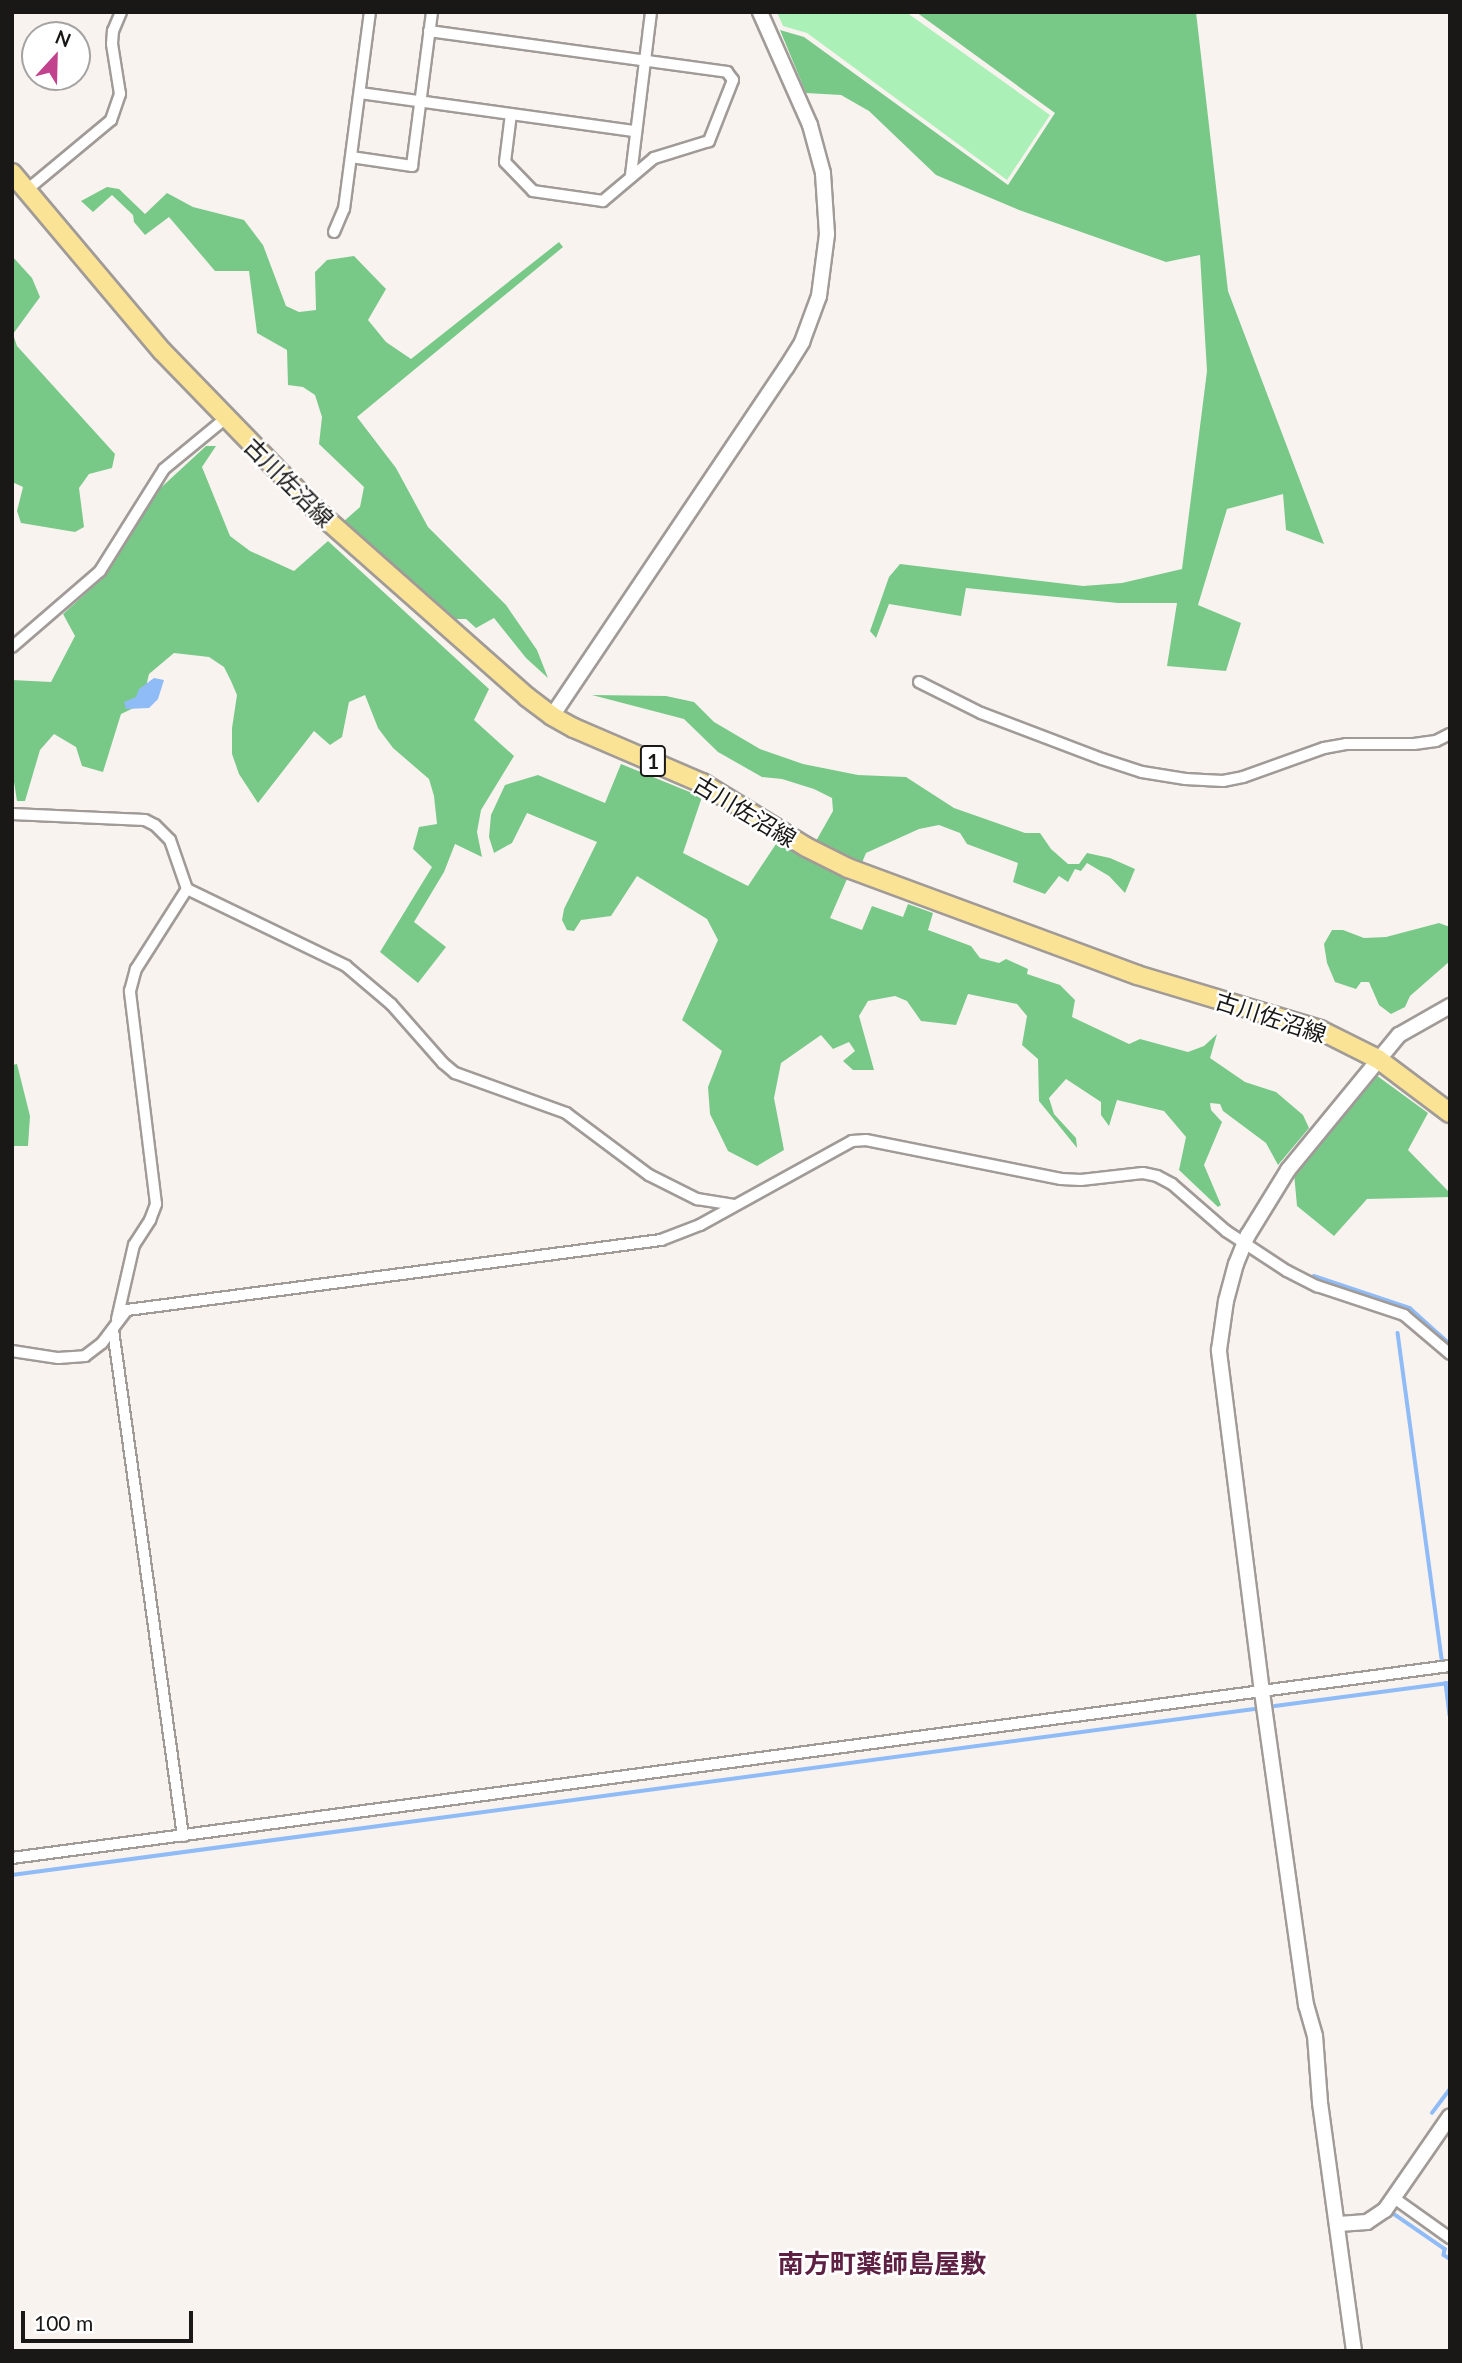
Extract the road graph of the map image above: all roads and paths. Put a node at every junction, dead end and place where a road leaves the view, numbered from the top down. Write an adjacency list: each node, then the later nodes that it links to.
1 (121, 12): 15 (street)
2 (370, 12): 8 (street)
3 (432, 12): 6 (street)
4 (651, 12): 7 (street)
5 (760, 12): 20 (street)
6 (429, 31): 7 (street); 9 (street)
7 (645, 60): 11 (street); 14 (street)
8 (360, 93): 9 (street); 12 (street)
9 (420, 101): 10 (street); 12 (street)
10 (511, 114): 11 (street); 14 (street)
11 (635, 131): 14 (street)
12 (351, 157): 16 (street)
13 (12, 173): 15 (main road, 古川佐沼線 / 1)
14 (631, 175)
15 (28, 189): 17 (main road, 古川佐沼線 / 1)
16 (334, 232)
17 (226, 418): 18 (street); 20 (main road, 古川佐沼線 / 1)
18 (12, 647)
19 (919, 682): 21 (street)
20 (552, 716): 25 (main road, 古川佐沼線 / 1)
21 (1450, 734)
22 (12, 814): 23 (street)
23 (187, 889): 27 (street); 29 (street)
24 (1450, 1006): 25 (street)
25 (1378, 1059): 26 (main road, 古川佐沼線 / 1); 28 (street)
26 (1450, 1113)
27 (733, 1205): 28 (street); 29 (street)
28 (1245, 1243): 31 (street); 33 (street)
29 (115, 1324): 30 (street); 34 (street)
30 (12, 1351)
31 (1450, 1354)
32 (1450, 1666): 33 (street)
33 (1262, 1692): 34 (street); 38 (street)
34 (183, 1836): 35 (street)
35 (12, 1858)
36 (1450, 2116): 37 (street)
37 (1394, 2198): 38 (street); 39 (street)
38 (1339, 2224): 40 (street)
39 (1450, 2238)
40 (1354, 2351)

